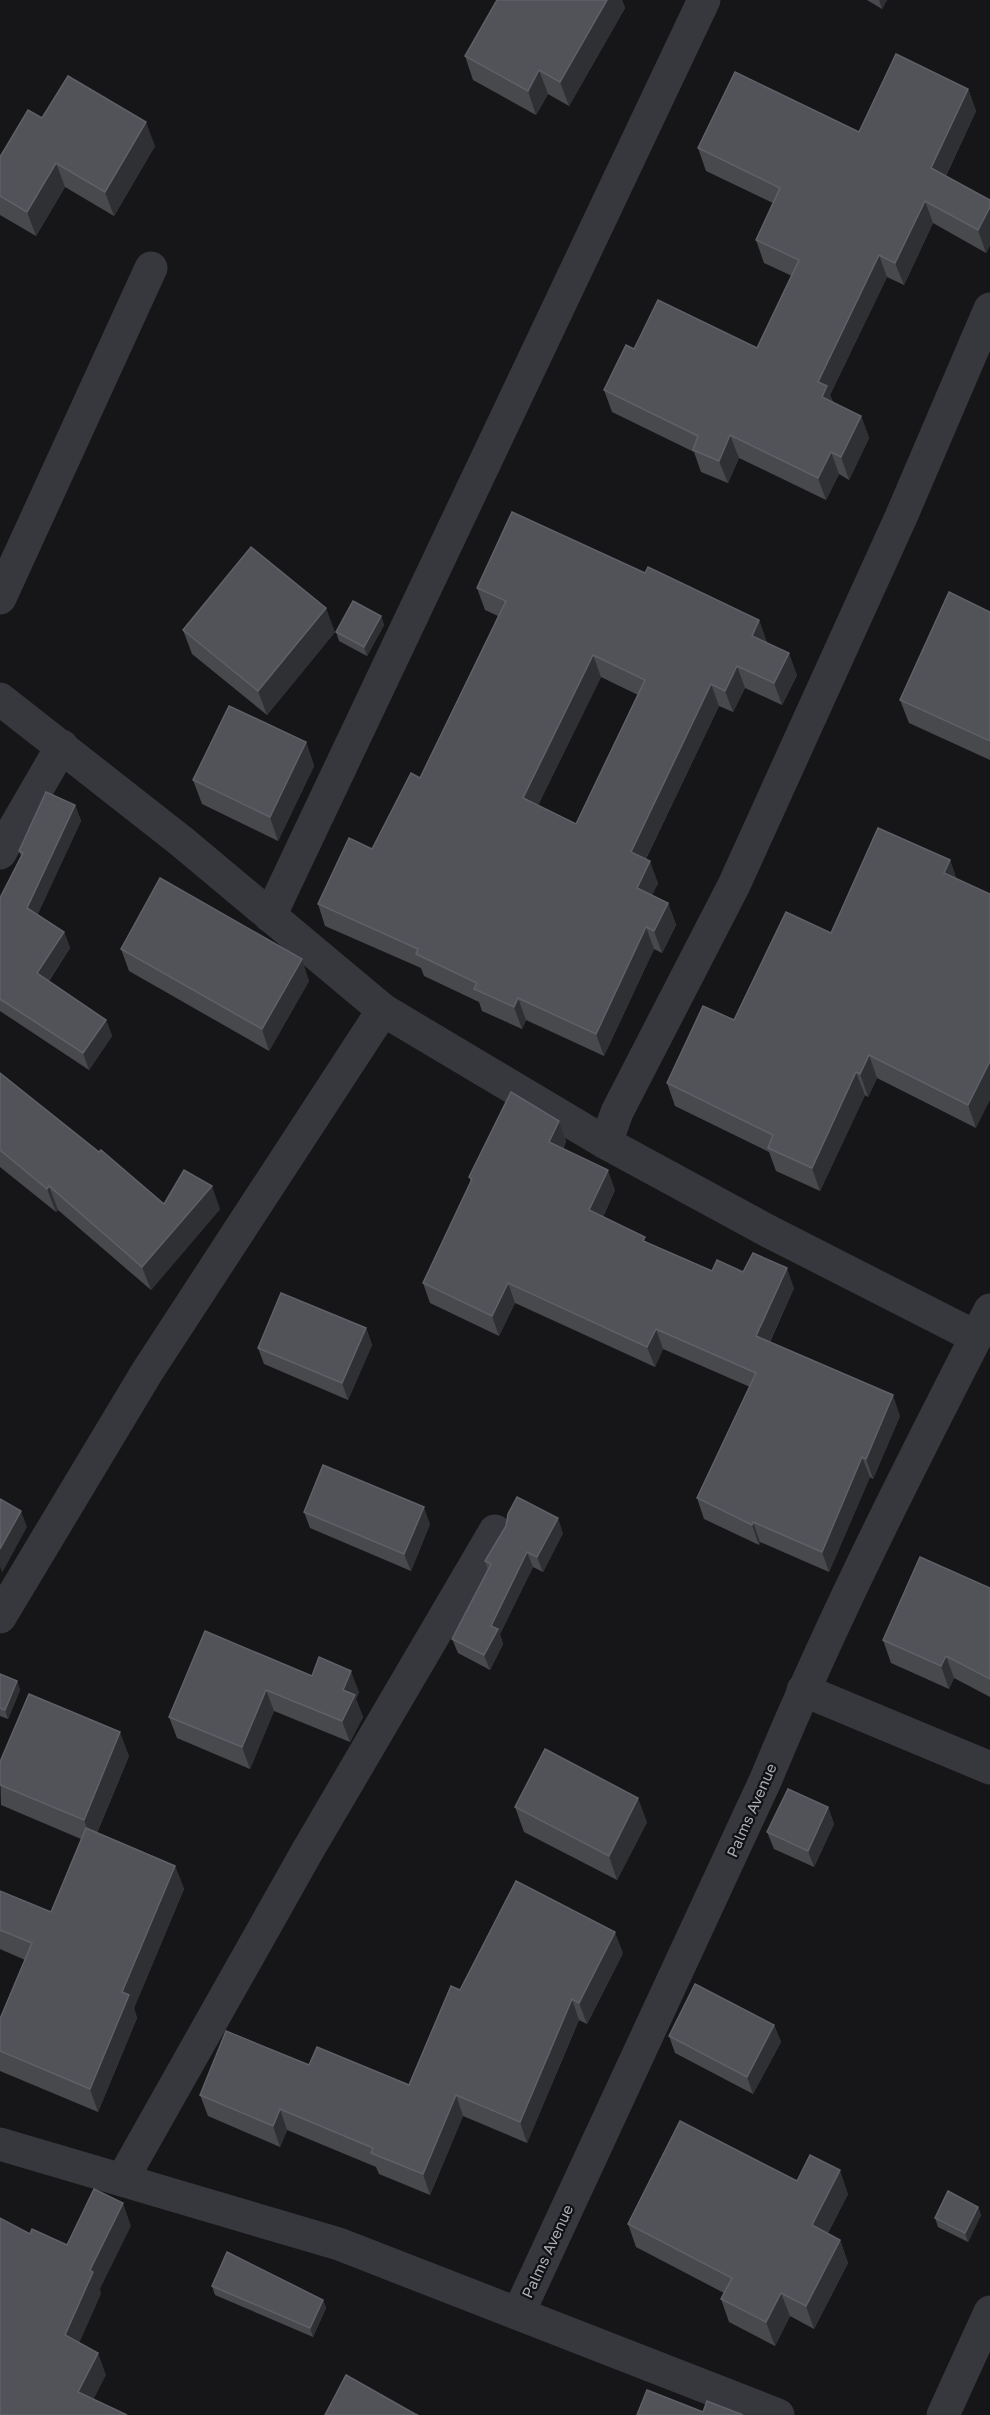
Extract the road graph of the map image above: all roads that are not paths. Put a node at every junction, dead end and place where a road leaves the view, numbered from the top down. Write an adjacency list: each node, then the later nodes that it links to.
1 (704, 0): 8 (street)
2 (151, 268): 4 (street)
3 (990, 309): 10 (street)
4 (0, 598)
5 (0, 699): 6 (street)
6 (62, 746): 7 (street); 8 (street)
7 (0, 852)
8 (270, 916): 9 (street)
9 (382, 1010): 10 (street); 13 (street)
10 (606, 1143): 11 (street)
11 (983, 1323): 14 (street, Palms Avenue)
12 (495, 1531): 17 (street)
13 (0, 1617)
14 (803, 1690): 15 (street); 18 (street, Palms Avenue)
15 (990, 1768)
16 (0, 2144): 17 (street)
17 (122, 2180): 18 (street)
18 (519, 2312): 20 (street)
19 (990, 2312): 21 (street)
20 (778, 2415)
21 (943, 2415)

